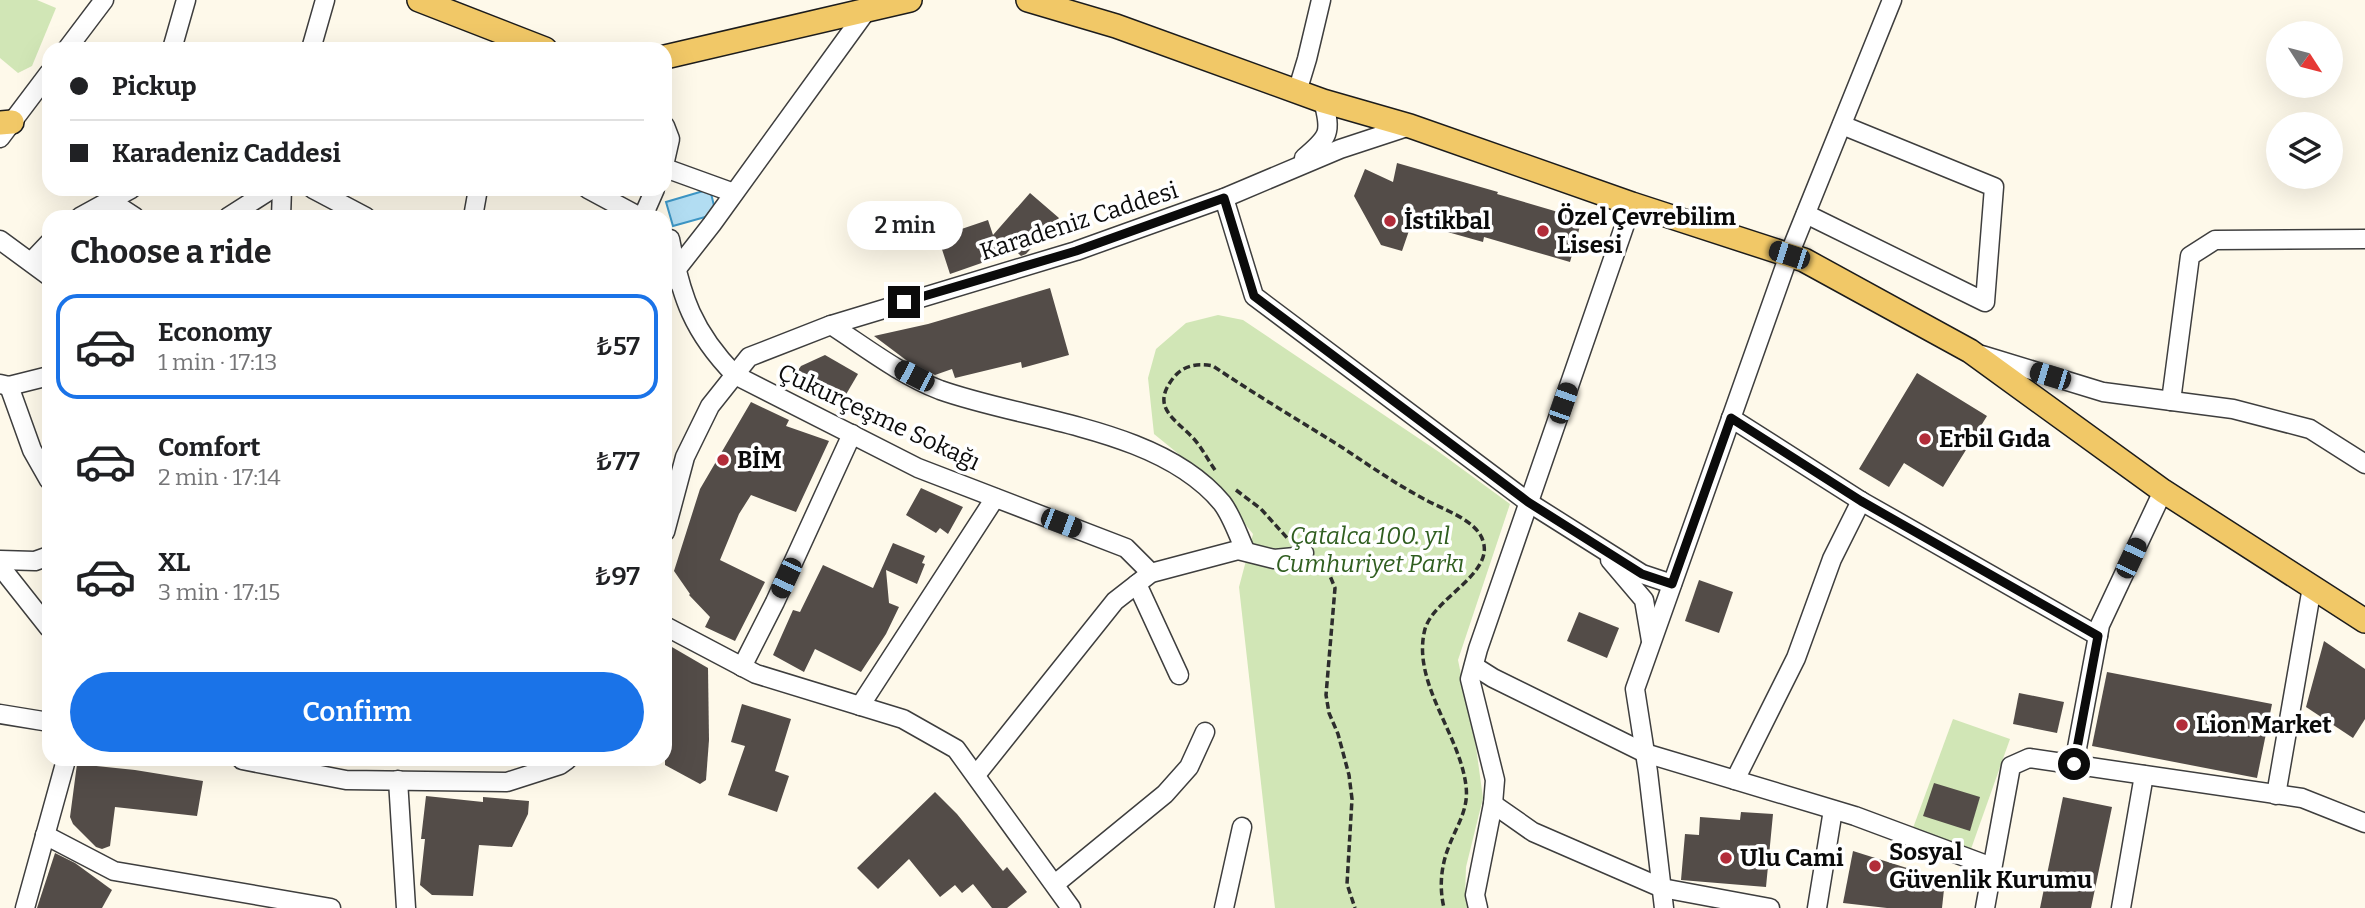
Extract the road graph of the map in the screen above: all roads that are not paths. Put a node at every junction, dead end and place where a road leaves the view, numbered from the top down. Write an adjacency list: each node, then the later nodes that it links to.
1 (104, 0): 10 (street)
2 (325, 0): 12 (street)
3 (419, 0): 13 (main road)
4 (910, 0): 9 (main road)
5 (1028, 0): 16 (main road)
6 (1321, 0): 16 (street)
7 (1892, 0): 18 (street)
8 (184, 1): 11 (street)
9 (850, 8): 14 (main road); 23 (street)
10 (72, 42)
11 (174, 42)
12 (313, 42)
13 (522, 42)
14 (672, 55)
15 (42, 82): 20 (street)
16 (1297, 92): 17 (main road)
17 (1323, 101): 19 (main road); 21 (street, Karadeniz Caddesi)
18 (1842, 125): 36 (street); 36 (street)
19 (1410, 126): 21 (street, Karadeniz Caddesi); 30 (main road)
20 (4, 128)
21 (1291, 169): 28 (street, Karadeniz Caddesi)
22 (672, 171): 23 (street)
23 (734, 193): 41 (street)
24 (116, 196): 29 (street)
25 (261, 196): 33 (street)
26 (326, 196): 34 (street)
27 (601, 196): 35 (street)
28 (1224, 198): 47 (street, Karadeniz Caddesi); 60 (street)
29 (108, 200): 31 (street); 32 (street)
30 (1632, 204): 42 (main road); 60 (street)
31 (92, 210)
32 (124, 210)
33 (239, 210)
34 (353, 210)
35 (626, 210)
36 (1806, 214): 42 (street)
37 (2365, 239): 52 (street)
38 (0, 240): 43 (street)
39 (672, 240): 41 (street)
40 (42, 250): 43 (street)
41 (690, 253): 45 (street)
42 (1789, 255): 48 (main road); 53 (street)
43 (31, 262): 44 (street)
44 (42, 271)
45 (672, 275)
46 (672, 281): 49 (street)
47 (831, 325): 49 (street, Karadeniz Caddesi); 63 (street)
48 (1970, 351): 52 (street); 57 (main road)
49 (735, 375): 54 (street, Çukurçeşme Sokağı); 61 (street, Karadeniz Caddesi)
50 (42, 377): 51 (street)
51 (4, 385): 56 (street)
52 (2171, 401): 55 (street)
53 (1731, 418): 59 (street); 69 (street)
54 (852, 434): 58 (street, Çukurçeşme Sokağı); 77 (street)
55 (2365, 464)
56 (42, 468)
57 (2163, 491): 70 (main road); 74 (street)
58 (995, 498): 68 (street, Çukurçeşme Sokağı); 79 (street)
59 (1861, 501): 74 (street); 91 (street)
60 (1528, 502): 62 (street); 76 (street)
61 (672, 506)
62 (1599, 546): 69 (street); 75 (street)
63 (1245, 550): 64 (street); 68 (street)
64 (1304, 553)
65 (42, 558): 66 (street)
66 (0, 560)
67 (0, 566): 71 (street)
68 (1144, 578): 78 (street); 88 (street)
69 (1672, 584): 75 (street)
70 (2312, 587): 72 (main road); 92 (street)
71 (42, 619)
72 (2365, 621)
73 (672, 630): 77 (street)
74 (2098, 636): 84 (street)
75 (1651, 643): 83 (street)
76 (1474, 666): 83 (street); 93 (street)
77 (742, 667): 79 (street)
78 (1179, 675)
79 (860, 706): 88 (street)
80 (0, 715): 81 (street)
81 (42, 721)
82 (1205, 732): 99 (street)
83 (1645, 753): 91 (street); 100 (street)
84 (2074, 764): 89 (street); 98 (street)
85 (64, 766): 97 (street)
86 (283, 766): 90 (street)
87 (557, 766): 90 (street)
88 (976, 775): 99 (street)
89 (2144, 775): 92 (street); 111 (street)
90 (398, 780): 103 (street)
91 (1735, 780): 94 (street)
92 (2276, 794): 95 (street)
93 (1493, 804): 100 (street); 106 (street)
94 (1833, 810): 98 (street); 109 (street)
95 (2365, 822)
96 (1242, 827): 105 (street)
97 (45, 835): 101 (street); 102 (street)
98 (1992, 867): 110 (street)
99 (1055, 884): 104 (street)
100 (1662, 888): 107 (street); 108 (street)
101 (25, 908)
102 (331, 908)
103 (406, 908)
104 (1071, 908)
105 (1224, 908)
106 (1478, 908)
107 (1664, 908)
108 (1770, 908)
109 (1817, 908)
110 (1985, 908)
111 (2121, 908)

